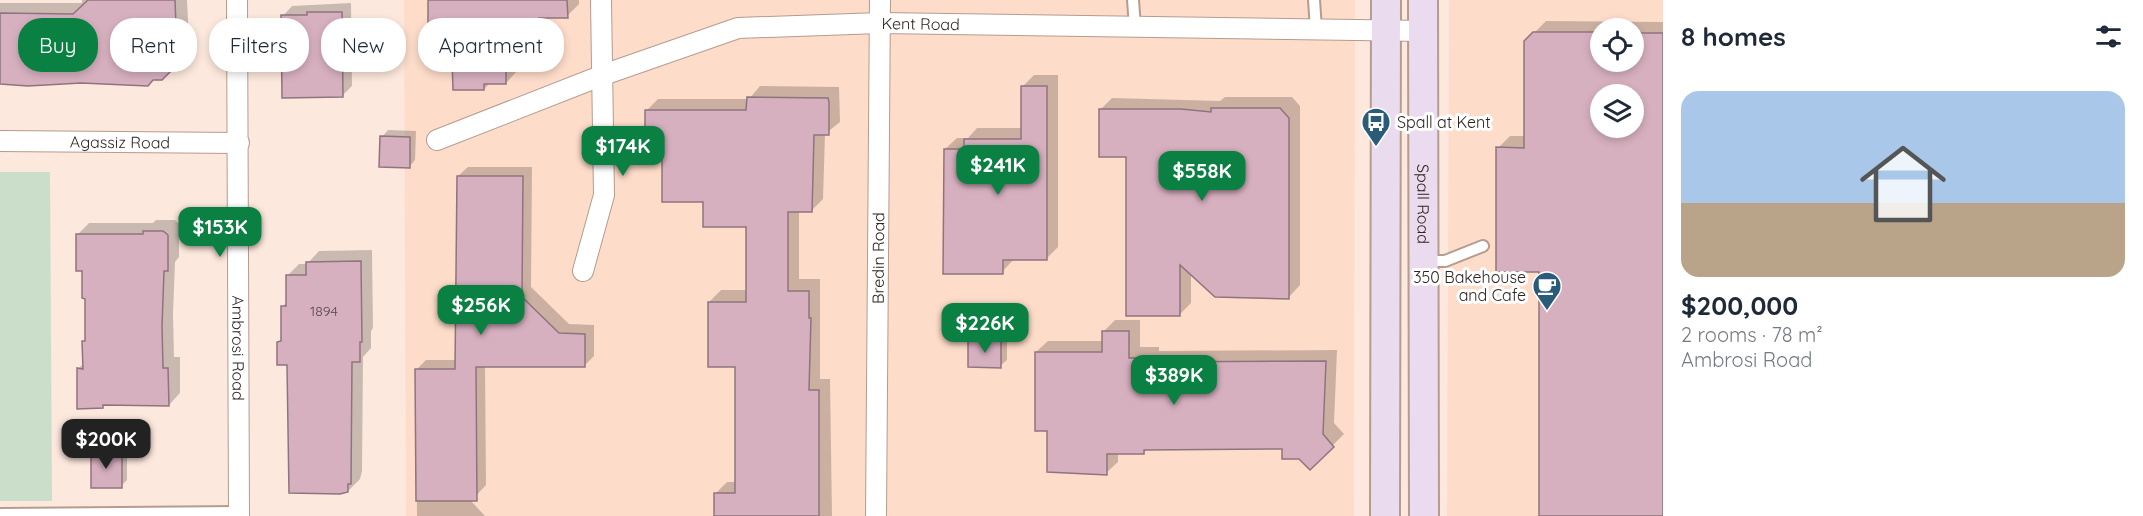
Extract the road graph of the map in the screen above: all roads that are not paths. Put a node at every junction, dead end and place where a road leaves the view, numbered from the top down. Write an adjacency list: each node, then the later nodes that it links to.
1 (237, 0): 16 (street, Ambrosi Road)
2 (601, 0): 13 (street)
3 (880, 0): 8 (street, Bredin Road)
4 (1133, 0): 9 (lane)
5 (1314, 0): 10 (lane)
6 (1386, 0): 11 (main road)
7 (1423, 0): 12 (main road, Spall Road)
8 (880, 23): 9 (street, Kent Road); 13 (street, Kent Road); 23 (street, Bredin Road)
9 (1135, 27): 10 (street, Kent Road)
10 (1316, 29): 11 (street, Kent Road)
11 (1385, 30): 12 (street, Kent Road); 24 (main road)
12 (1424, 31): 18 (main road, Spall Road)
13 (603, 75): 14 (street, Kent Road); 19 (street)
14 (437, 140)
15 (0, 141): 16 (street, Agassiz Road)
16 (239, 143): 21 (street, Ambrosi Road)
17 (1483, 246): 18 (lane)
18 (1425, 261): 25 (main road, Spall Road)
19 (584, 271)
20 (0, 514): 22 (lane)
21 (239, 514): 22 (lane)
22 (61, 515)
23 (876, 516)
24 (1385, 516)
25 (1424, 516)

